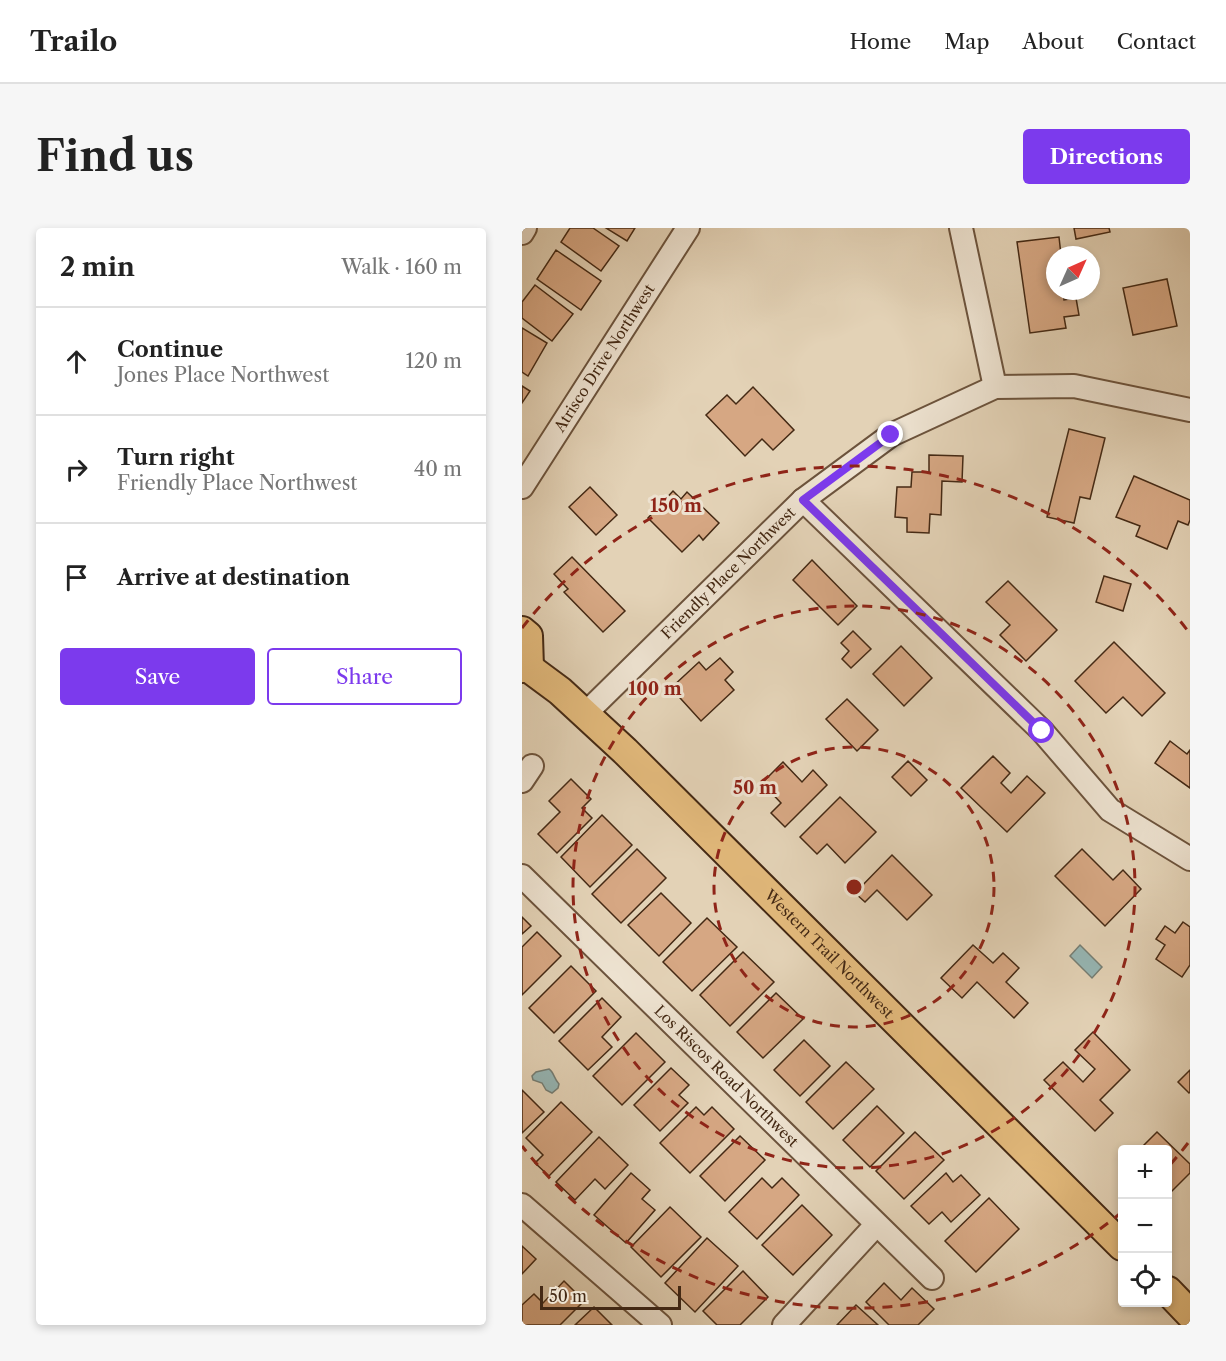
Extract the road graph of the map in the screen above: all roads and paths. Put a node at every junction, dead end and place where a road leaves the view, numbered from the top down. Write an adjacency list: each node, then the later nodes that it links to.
1 (525, 228): 4 (street)
2 (688, 228): 7 (street, Atrisco Drive Northwest)
3 (961, 228): 5 (street)
4 (522, 233)
5 (995, 387): 6 (street, Friendly Place Northwest); 8 (street, Friendly Place Northwest)
6 (1190, 410)
7 (522, 487)
8 (803, 500): 11 (street, Friendly Place Northwest); 12 (street)
9 (522, 631): 10 (main road, Western Trail Northwest)
10 (526, 668): 11 (main road, Western Trail Northwest)
11 (585, 714): 16 (main road, Western Trail Northwest)
12 (1190, 859)
13 (522, 876): 15 (street, Los Riscos Road Northwest)
14 (522, 1204): 20 (street)
15 (876, 1226): 17 (street, Los Riscos Road Northwest); 21 (street)
16 (1118, 1242)
17 (932, 1278)
18 (1172, 1296): 19 (main road)
19 (1190, 1314)
20 (660, 1325)
21 (784, 1325)

